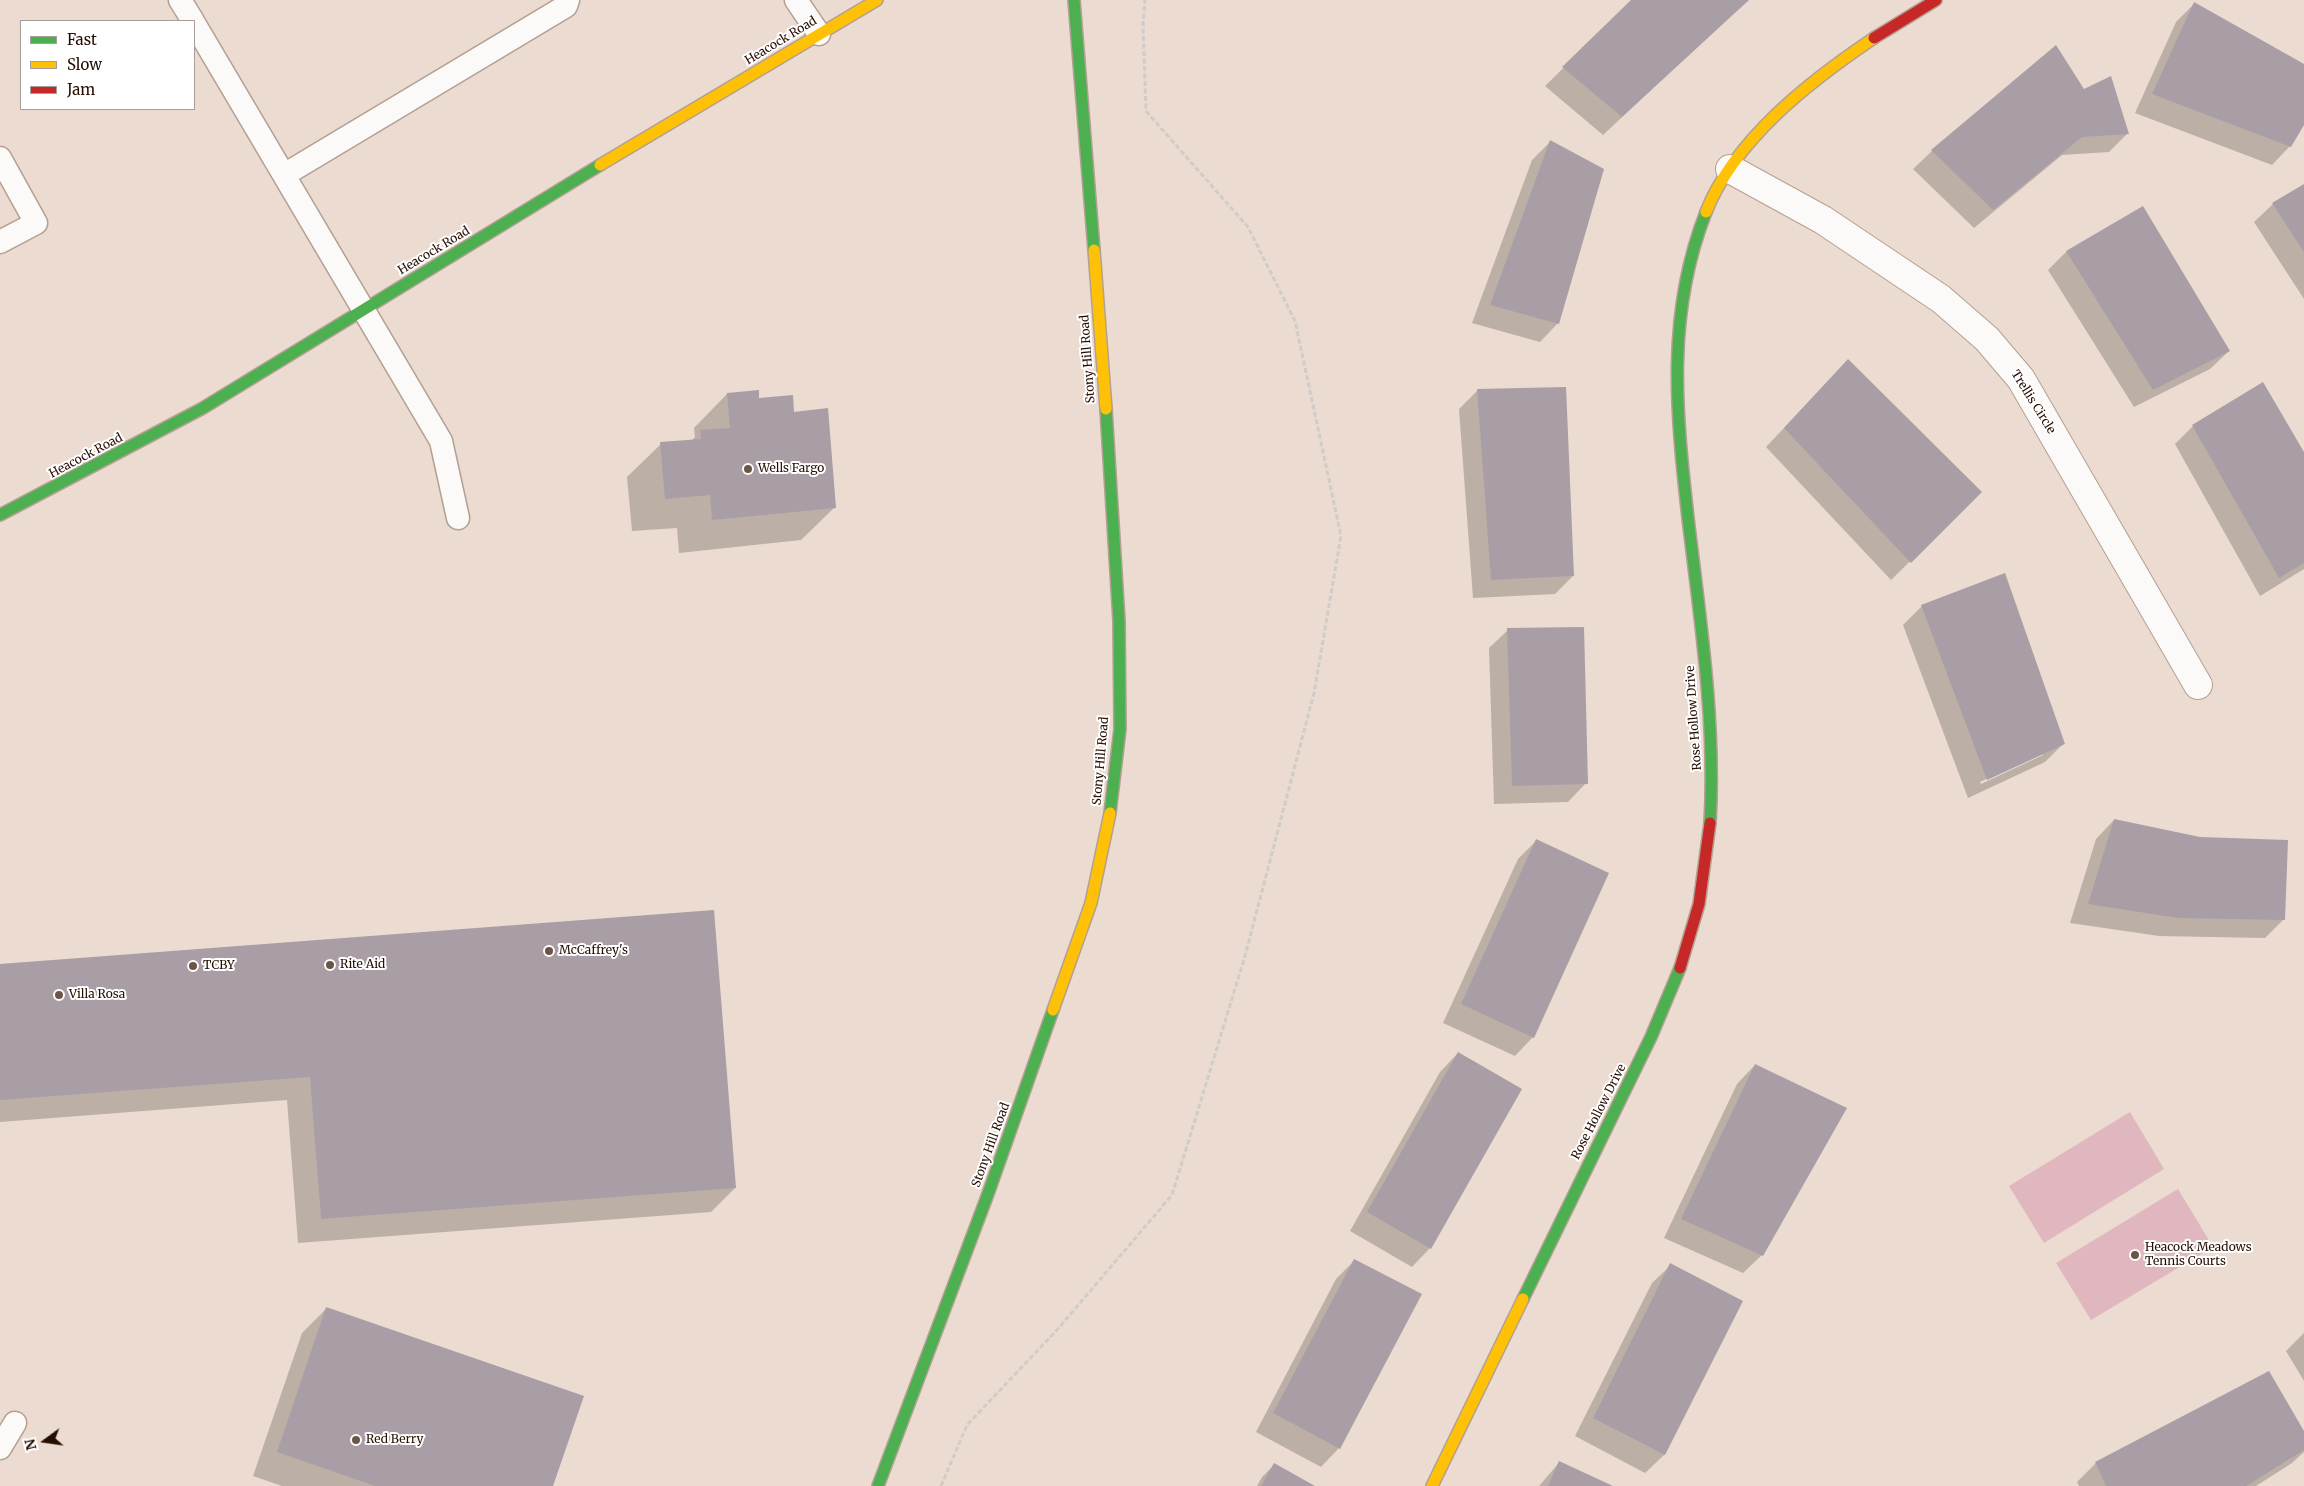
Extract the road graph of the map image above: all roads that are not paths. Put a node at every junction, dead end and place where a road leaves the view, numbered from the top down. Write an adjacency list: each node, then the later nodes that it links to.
1 (180, 0): 7 (lane)
2 (568, 0): 12 (lane)
3 (796, 0): 9 (lane)
4 (877, 0): 9 (street, Heacock Road)
5 (1074, 0): 20 (street, Stony Hill Road)
6 (1936, 0): 11 (street, Rose Hollow Drive)
7 (192, 20)
8 (195, 25): 12 (lane)
9 (819, 34): 14 (street, Heacock Road)
10 (0, 158): 13 (lane)
11 (1730, 169): 17 (street, Trellis Circle); 21 (street, Rose Hollow Drive)
12 (284, 175): 14 (lane)
13 (0, 242)
14 (364, 309): 15 (street, Heacock Road); 16 (lane)
15 (0, 515)
16 (458, 518)
17 (2198, 686)
18 (15, 1423): 19 (lane)
19 (0, 1448)
20 (878, 1486)
21 (1432, 1486)

